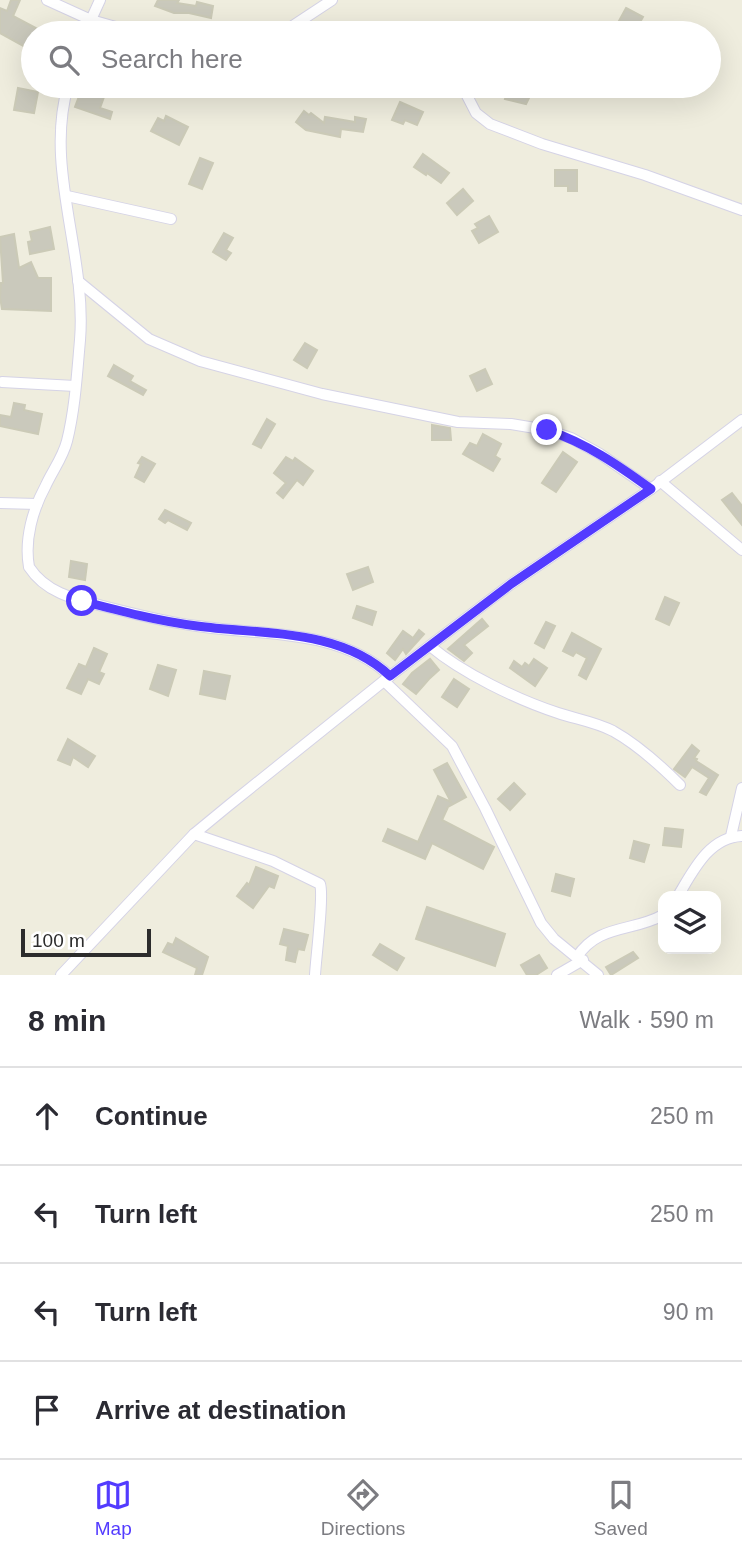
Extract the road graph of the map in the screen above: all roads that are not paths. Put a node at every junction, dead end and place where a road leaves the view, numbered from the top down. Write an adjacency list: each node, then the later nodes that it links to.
1 (47, 0): 4 (street)
2 (100, 0): 4 (street)
3 (332, 0): 6 (street)
4 (91, 20): 5 (street)
5 (95, 21)
6 (300, 21)
7 (65, 98): 9 (street)
8 (469, 98): 10 (street)
9 (67, 196): 11 (street); 12 (street)
10 (742, 210)
11 (171, 219)
12 (78, 281): 13 (street); 14 (street)
13 (94, 295): 14 (street); 19 (street)
14 (80, 303): 16 (street)
15 (2, 382): 16 (street)
16 (75, 386): 21 (street)
17 (742, 420): 18 (street)
18 (660, 481): 19 (street); 22 (street)
19 (651, 489): 23 (street)
20 (0, 503): 21 (street)
21 (37, 504): 24 (street)
22 (742, 550)
23 (430, 646): 24 (street); 25 (street)
24 (387, 678): 27 (street); 32 (street)
25 (680, 785)
26 (742, 788): 28 (street)
27 (194, 834): 33 (street); 34 (street)
28 (731, 836): 29 (street); 30 (street)
29 (742, 836)
30 (681, 891)
31 (658, 917): 32 (street)
32 (580, 959): 35 (street); 36 (street)
33 (61, 975)
34 (315, 975)
35 (557, 975)
36 (598, 975)

